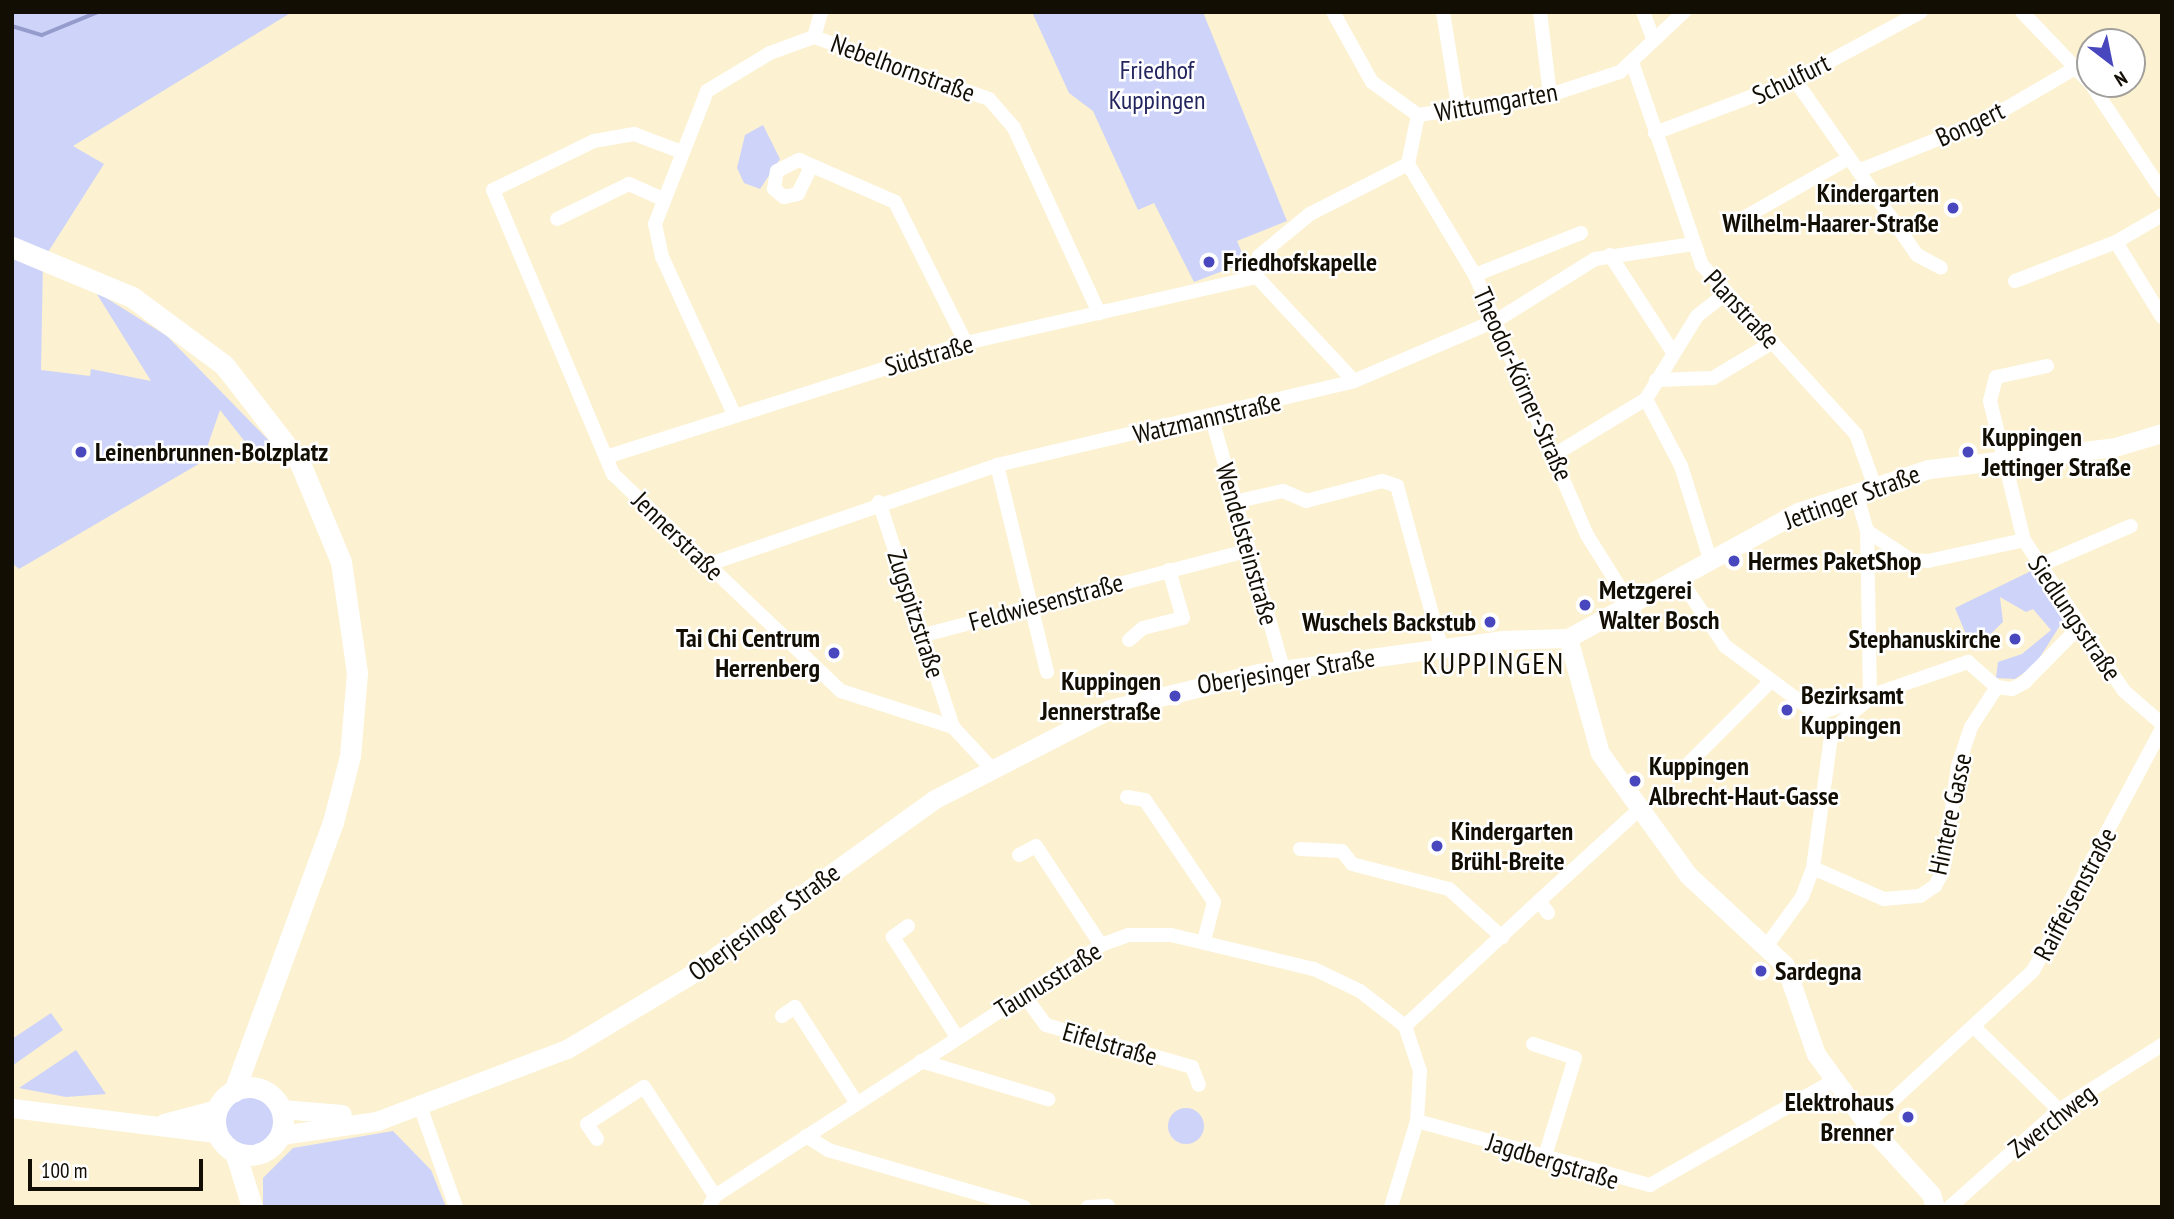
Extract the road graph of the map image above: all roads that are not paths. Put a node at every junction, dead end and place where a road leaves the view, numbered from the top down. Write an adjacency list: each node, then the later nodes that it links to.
1 (821, 12): 10 (street)
2 (1334, 12): 18 (street, Wittumgarten)
3 (1443, 12): 17 (street)
4 (1540, 12): 15 (street)
5 (1643, 12): 9 (street)
6 (1684, 12): 9 (street)
7 (1921, 12): 14 (street, Schulfurt)
8 (2022, 12): 12 (street)
9 (1652, 36): 11 (street)
10 (814, 37): 20 (street, Nebelhornstraße); 40 (street, Nebelhornstraße)
11 (1633, 65): 15 (street, Wittumgarten); 19 (street, Planstraße)
12 (2076, 66)
13 (2076, 68): 24 (street, Bongert)
14 (1795, 80): 19 (street, Schulfurt); 21 (street)
15 (1550, 95): 17 (street, Wittumgarten)
16 (2101, 98): 25 (street)
17 (1459, 112): 18 (street, Wittumgarten)
18 (1418, 116): 22 (street)
19 (1655, 133): 32 (street, Planstraße)
20 (679, 151): 26 (street, Nebelhornstraße); 55 (street, Jennerstraße)
21 (1849, 158): 24 (street); 29 (street)
22 (1408, 164): 36 (street, Theodor-Körner-Straße); 37 (street)
23 (810, 169): 44 (street)
24 (1858, 171): 35 (street)
25 (2162, 191)
26 (662, 198): 28 (street); 50 (street, Nebelhornstraße)
27 (2162, 215): 31 (street)
28 (557, 219)
29 (1740, 220)
30 (1581, 233): 36 (street)
31 (2116, 242): 38 (street); 41 (street)
32 (1693, 244): 34 (street, Watzmannstraße); 39 (street, Planstraße)
33 (12, 247): 98 (main road)
34 (1610, 255): 42 (street, Watzmannstraße); 45 (street)
35 (1941, 268)
36 (1475, 275): 42 (street, Theodor-Körner-Straße)
37 (1257, 276): 40 (street, Südstraße); 48 (street)
38 (2015, 281)
39 (1724, 295): 43 (street, Planstraße); 45 (street)
40 (1099, 313): 44 (street, Südstraße)
41 (2162, 317)
42 (1497, 320): 48 (street, Watzmannstraße); 53 (street, Theodor-Körner-Straße)
43 (1773, 342): 47 (street); 57 (street, Planstraße)
44 (966, 343): 50 (street, Südstraße)
45 (1672, 351): 47 (street)
46 (2047, 366): 54 (street, Siedlungsstraße)
47 (1656, 380): 49 (street)
48 (1354, 382): 51 (street, Watzmannstraße)
49 (1646, 399): 53 (street); 64 (street)
50 (734, 414): 55 (street, Südstraße)
51 (1212, 419): 56 (street, Watzmannstraße); 59 (street, Wendelsteinstraße)
52 (2162, 433): 54 (main road, Jettinger Straße)
53 (1554, 454): 70 (street, Theodor-Körner-Straße)
54 (2003, 456): 57 (main road, Jettinger Straße); 62 (street, Siedlungsstraße)
55 (606, 457): 65 (street, Jennerstraße)
56 (997, 465): 58 (street, Watzmannstraße); 69 (street)
57 (1866, 493): 61 (street, Planstraße); 64 (main road, Jettinger Straße)
58 (879, 502): 65 (street, Watzmannstraße); 72 (street, Zugspitzstraße)
59 (1234, 502): 63 (street, Wendelsteinstraße); 75 (street)
60 (2131, 526): 66 (street)
61 (1867, 531): 62 (street); 80 (street, Planstraße)
62 (2024, 540): 66 (street, Siedlungsstraße)
63 (1247, 551): 67 (street, Feldwiesenstraße); 76 (street, Wendelsteinstraße)
64 (1710, 559): 68 (main road, Jettinger Straße)
65 (707, 565): 82 (street, Jennerstraße)
66 (2038, 566): 71 (street, Siedlungsstraße)
67 (1169, 570): 69 (street, Feldwiesenstraße); 74 (street, Feldwiesenstraße)
68 (1679, 578): 70 (main road, Jettinger Straße); 78 (street)
69 (1032, 604): 72 (street, Feldwiesenstraße); 77 (street)
70 (1632, 607): 73 (main road, Jettinger Straße)
71 (2080, 626): 79 (street); 83 (street, Siedlungsstraße)
72 (924, 635): 82 (street, Zugspitzstraße)
73 (1568, 638): 75 (main road, Oberjesinger Straße); 88 (main road)
74 (1129, 640)
75 (1441, 648): 76 (main road, Oberjesinger Straße)
76 (1283, 669): 85 (main road, Oberjesinger Straße)
77 (1047, 672)
78 (1769, 683): 81 (street); 86 (street)
79 (1997, 687): 80 (street); 91 (street, Hintere Gasse)
80 (1870, 698): 81 (street); 84 (street)
81 (1817, 715): 84 (street)
82 (953, 726): 85 (street)
83 (2162, 726): 101 (street, Raiffeisenstraße)
84 (1832, 730): 91 (street)
85 (990, 767): 112 (main road, Oberjesinger Straße)
86 (1683, 769)
87 (1126, 797): 94 (street)
88 (1641, 808): 93 (street); 95 (main road)
89 (1300, 849): 93 (street)
90 (1019, 855): 96 (street)
91 (1813, 868): 95 (street)
92 (908, 926): 102 (street)
93 (1502, 937): 100 (street)
94 (1204, 941): 96 (street, Taunusstraße); 100 (street, Taunusstraße)
95 (1768, 944): 106 (main road)
96 (1101, 945): 97 (street, Taunusstraße)
97 (1024, 995): 102 (street, Taunusstraße); 107 (street, Eifelstraße)
98 (264, 1012): 108 (main road); 109 (main road)
99 (782, 1016): 111 (street)
100 (1405, 1026): 117 (street)
101 (1974, 1027): 116 (street); 118 (street, Raiffeisenstraße)
102 (957, 1037): 105 (street, Taunusstraße)
103 (1533, 1044): 126 (street)
104 (2162, 1045): 116 (street, Zwerchweg)
105 (921, 1061): 110 (street); 111 (street, Taunusstraße)
106 (1833, 1081): 118 (main road); 126 (street, Jagdbergstraße)
107 (1199, 1085)
108 (234, 1091): 109 (main road); 114 (main road)
109 (265, 1091): 115 (main road)
110 (1048, 1099)
111 (856, 1102): 122 (street, Taunusstraße)
112 (415, 1107): 115 (main road); 121 (main road, Oberjesinger Straße); 130 (street)
113 (12, 1108): 119 (main road)
114 (217, 1109): 119 (main road); 120 (main road)
115 (281, 1109): 121 (main road)
116 (2059, 1110): 135 (street, Zwerchweg)
117 (1417, 1121): 126 (street, Jagdbergstraße); 133 (street)
118 (1867, 1124): 134 (main road)
119 (156, 1125): 120 (main road)
120 (217, 1133): 124 (main road)
121 (281, 1135): 125 (main road)
122 (806, 1136): 127 (street, Taunusstraße); 131 (street)
123 (597, 1139): 127 (street)
124 (235, 1152): 125 (main road); 129 (main road)
125 (261, 1153): 129 (main road)
126 (1545, 1156)
127 (712, 1201)
128 (1108, 1206): 132 (street)
129 (253, 1207)
130 (456, 1207)
131 (1024, 1207)
132 (1088, 1207)
133 (1391, 1207)
134 (1936, 1207)
135 (1950, 1207)

